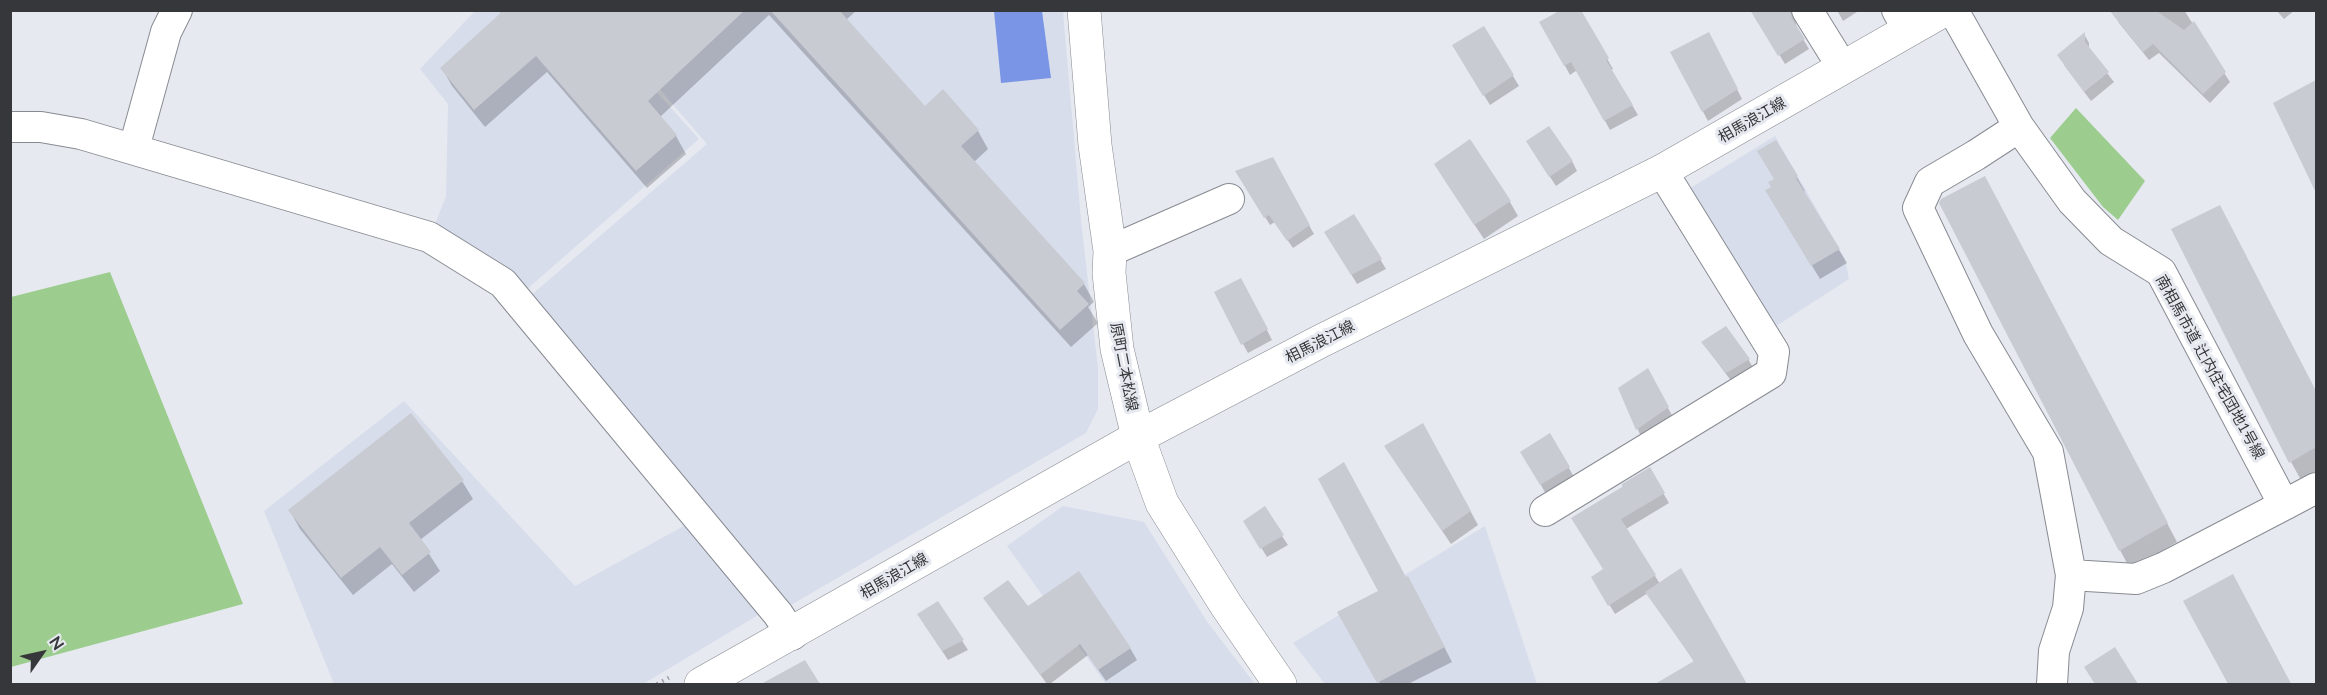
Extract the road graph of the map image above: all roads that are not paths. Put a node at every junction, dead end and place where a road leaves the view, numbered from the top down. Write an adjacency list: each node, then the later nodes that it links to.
1 (177, 10): 10 (street)
2 (1084, 10): 13 (main road, 原町二本松線)
3 (1807, 10): 7 (street)
4 (1944, 10): 6 (main road, 相馬浪江線)
5 (1953, 10): 9 (street, 南相馬市道 辻内住宅団地1号線)
6 (1903, 20): 7 (main road, 相馬浪江線)
7 (1844, 68): 11 (main road, 相馬浪江線)
8 (10, 127): 10 (street)
9 (2019, 127): 16 (street, 南相馬市道 辻内住宅団地1号線); 18 (street)
10 (134, 148): 19 (street)
11 (1662, 171): 14 (main road, 相馬浪江線); 17 (street)
12 (1229, 199): 13 (street)
13 (1110, 251): 14 (main road, 原町二本松線)
14 (1138, 437): 19 (main road, 相馬浪江線); 21 (main road, 原町二本松線)
15 (2316, 488): 16 (street)
16 (2284, 505): 18 (street)
17 (1545, 511)
18 (2071, 575): 22 (street)
19 (792, 635): 20 (main road, 相馬浪江線)
20 (701, 684)
21 (1280, 684)
22 (2052, 684)

